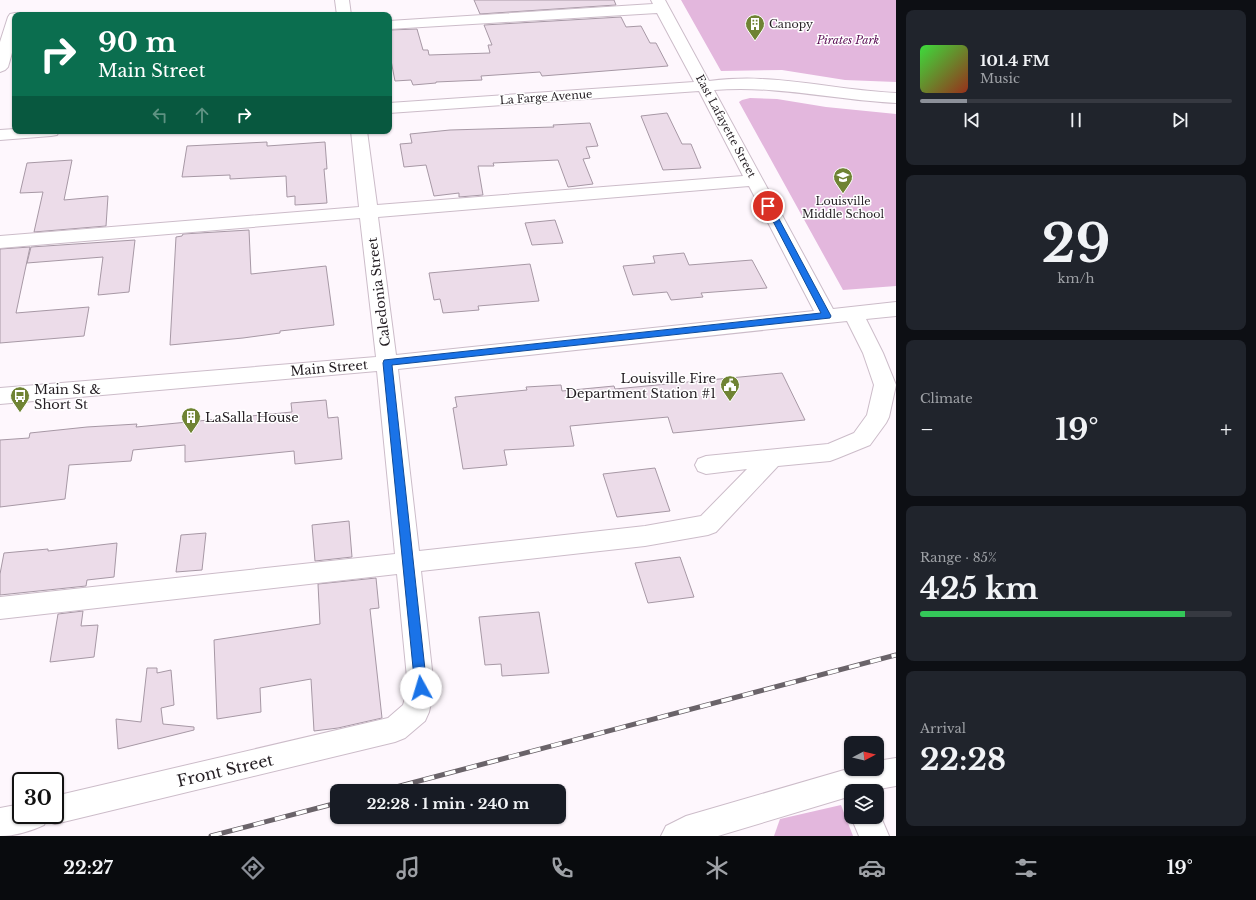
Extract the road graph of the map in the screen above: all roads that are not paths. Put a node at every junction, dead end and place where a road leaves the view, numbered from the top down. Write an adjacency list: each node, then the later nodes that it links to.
1 (342, 0): 3 (street)
2 (660, 4): 4 (street); 8 (street, East Lafayette Street)
3 (344, 12)
4 (392, 25)
5 (12, 29): 6 (street)
6 (7, 49): 7 (street)
7 (0, 67)
8 (704, 86): 9 (street, La Farge Avenue); 10 (street, La Farge Avenue); 14 (street, East Lafayette Street)
9 (896, 98)
10 (392, 108)
11 (13, 134): 13 (street)
12 (359, 134): 15 (street, Caledonia Street)
13 (0, 135)
14 (754, 180): 15 (street); 19 (street, East Lafayette Street)
15 (369, 213): 16 (street); 20 (street, Caledonia Street)
16 (0, 242)
17 (896, 309): 18 (street, Main Street)
18 (853, 313): 19 (street, Main Street); 22 (street)
19 (827, 316): 20 (street, Main Street)
20 (387, 363): 21 (street, Main Street); 25 (street, Caledonia Street)
21 (0, 396)
22 (887, 419): 23 (street)
23 (771, 459): 24 (street); 25 (street)
24 (706, 465)
25 (407, 562): 26 (street); 27 (street, Caledonia Street)
26 (0, 608)
27 (395, 729): 31 (street, Front Street)
28 (896, 772): 29 (street)
29 (859, 784)
30 (844, 790): 35 (street)
31 (64, 808)
32 (12, 820): 33 (street)
33 (0, 823)
34 (869, 824): 36 (street)
35 (676, 836)
36 (874, 836)

